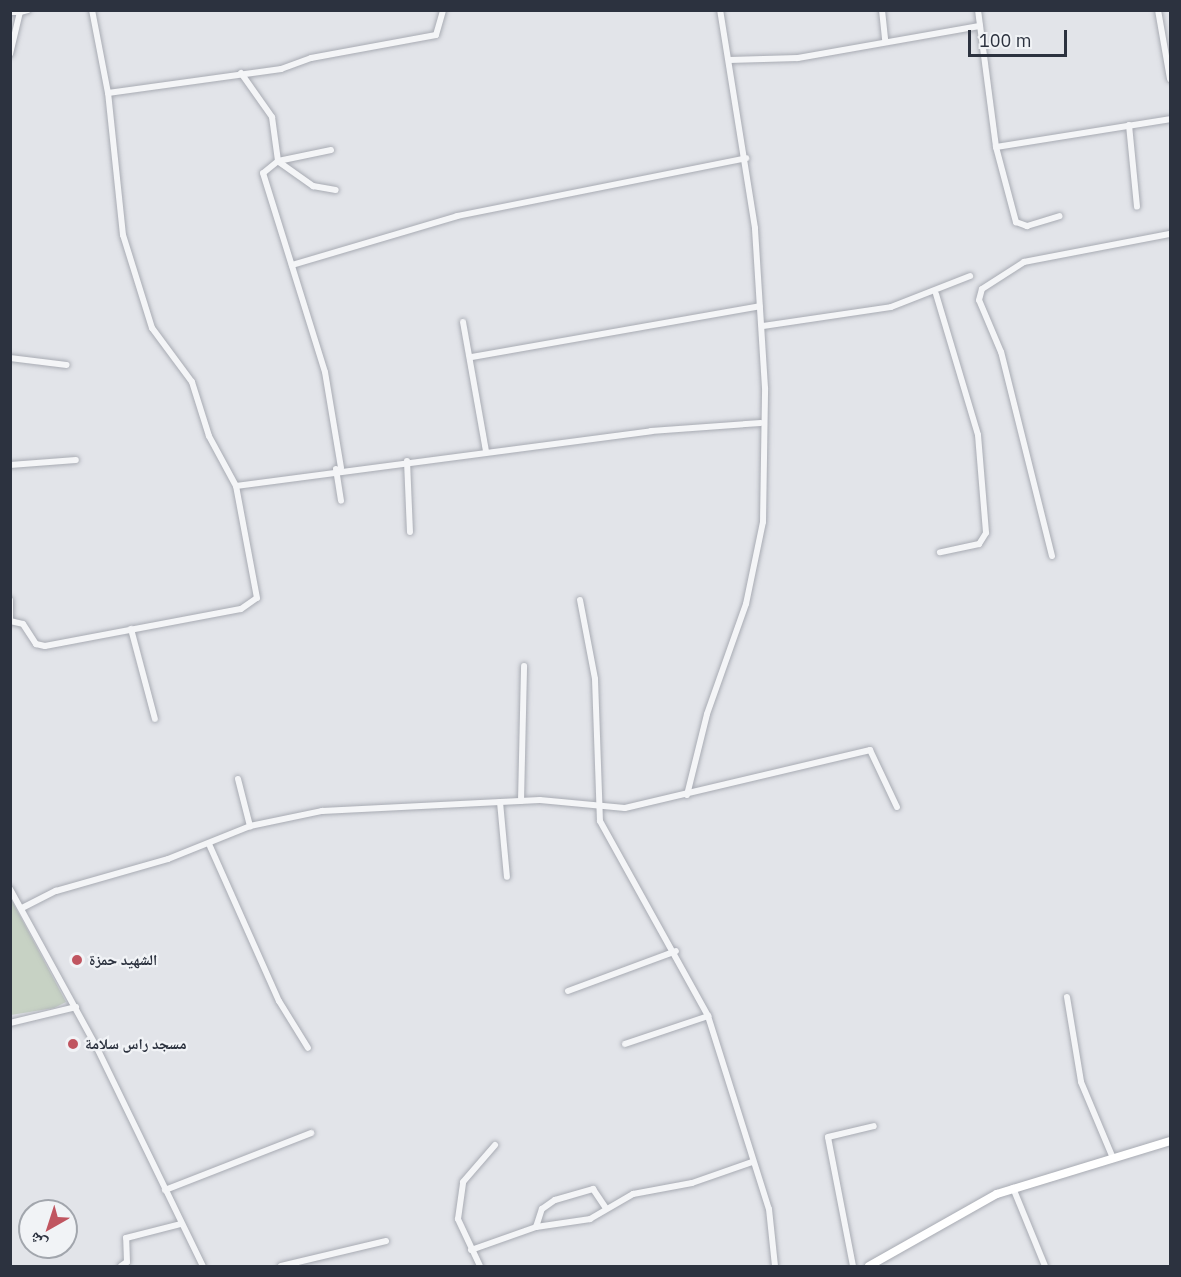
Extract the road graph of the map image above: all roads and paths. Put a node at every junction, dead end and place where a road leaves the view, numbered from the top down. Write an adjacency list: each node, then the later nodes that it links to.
1 (28, 10): 9 (street)
2 (92, 10): 16 (street)
3 (443, 10): 14 (street)
4 (720, 10): 13 (street)
5 (882, 10): 11 (street)
6 (978, 10): 10 (street)
7 (1158, 10): 15 (street)
8 (10, 12): 9 (street)
9 (20, 12): 12 (street)
10 (979, 26): 11 (street); 19 (street)
11 (885, 39): 13 (street)
12 (10, 54)
13 (729, 60): 21 (street)
14 (241, 73): 16 (street); 22 (street)
15 (1170, 79)
16 (108, 93): 42 (street)
17 (1170, 119): 18 (street)
18 (1129, 125): 19 (street); 24 (street)
19 (996, 147): 25 (street)
20 (330, 150): 22 (street)
21 (746, 158): 27 (street); 30 (street)
22 (278, 161): 23 (street); 27 (street)
23 (336, 190)
24 (1137, 207)
25 (1060, 216)
26 (1170, 234): 46 (street)
27 (292, 265): 41 (street)
28 (970, 276): 29 (street)
29 (936, 294): 32 (street); 45 (street)
30 (760, 306): 32 (street); 33 (street)
31 (463, 322): 33 (street)
32 (762, 326): 36 (street)
33 (472, 357): 37 (street)
34 (10, 358): 35 (street)
35 (67, 365)
36 (761, 423): 37 (street); 54 (street)
37 (486, 451): 39 (street)
38 (76, 460): 40 (street)
39 (407, 461): 41 (street); 44 (street)
40 (10, 465)
41 (339, 469): 42 (street); 43 (street)
42 (236, 486): 50 (street)
43 (341, 501)
44 (410, 532)
45 (940, 552)
46 (1052, 556)
47 (10, 600): 49 (street)
48 (580, 600): 58 (street)
49 (10, 620): 50 (street)
50 (131, 629): 52 (street)
51 (524, 666): 55 (street)
52 (155, 719)
53 (238, 779): 59 (street)
54 (687, 795): 57 (street); 58 (street)
55 (521, 801): 56 (street); 58 (street)
56 (500, 802): 59 (street); 61 (street)
57 (897, 807)
58 (601, 809): 64 (street)
59 (250, 826): 60 (street)
60 (209, 844): 63 (street); 71 (street)
61 (507, 877)
62 (10, 889): 63 (street)
63 (22, 908): 67 (street)
64 (676, 951): 65 (street); 68 (street)
65 (568, 991)
66 (1067, 997): 76 (street)
67 (76, 1007): 69 (street); 79 (street)
68 (708, 1016): 70 (street); 77 (street)
69 (10, 1023)
70 (624, 1044)
71 (308, 1048)
72 (874, 1126): 90 (street)
73 (311, 1133): 79 (street)
74 (1170, 1141): 76 (street)
75 (495, 1145): 84 (street)
76 (1113, 1158): 78 (street)
77 (752, 1162): 80 (street); 89 (street)
78 (1013, 1188): 91 (street); 92 (street)
79 (165, 1190): 81 (street)
80 (605, 1207): 82 (street); 82 (street)
81 (181, 1224): 85 (street); 86 (street)
82 (536, 1227): 84 (street)
83 (386, 1241): 87 (street)
84 (471, 1250): 88 (street)
85 (121, 1266)
86 (202, 1266)
87 (281, 1266)
88 (480, 1266)
89 (775, 1266)
90 (853, 1266)
91 (869, 1266)
92 (1045, 1266)

